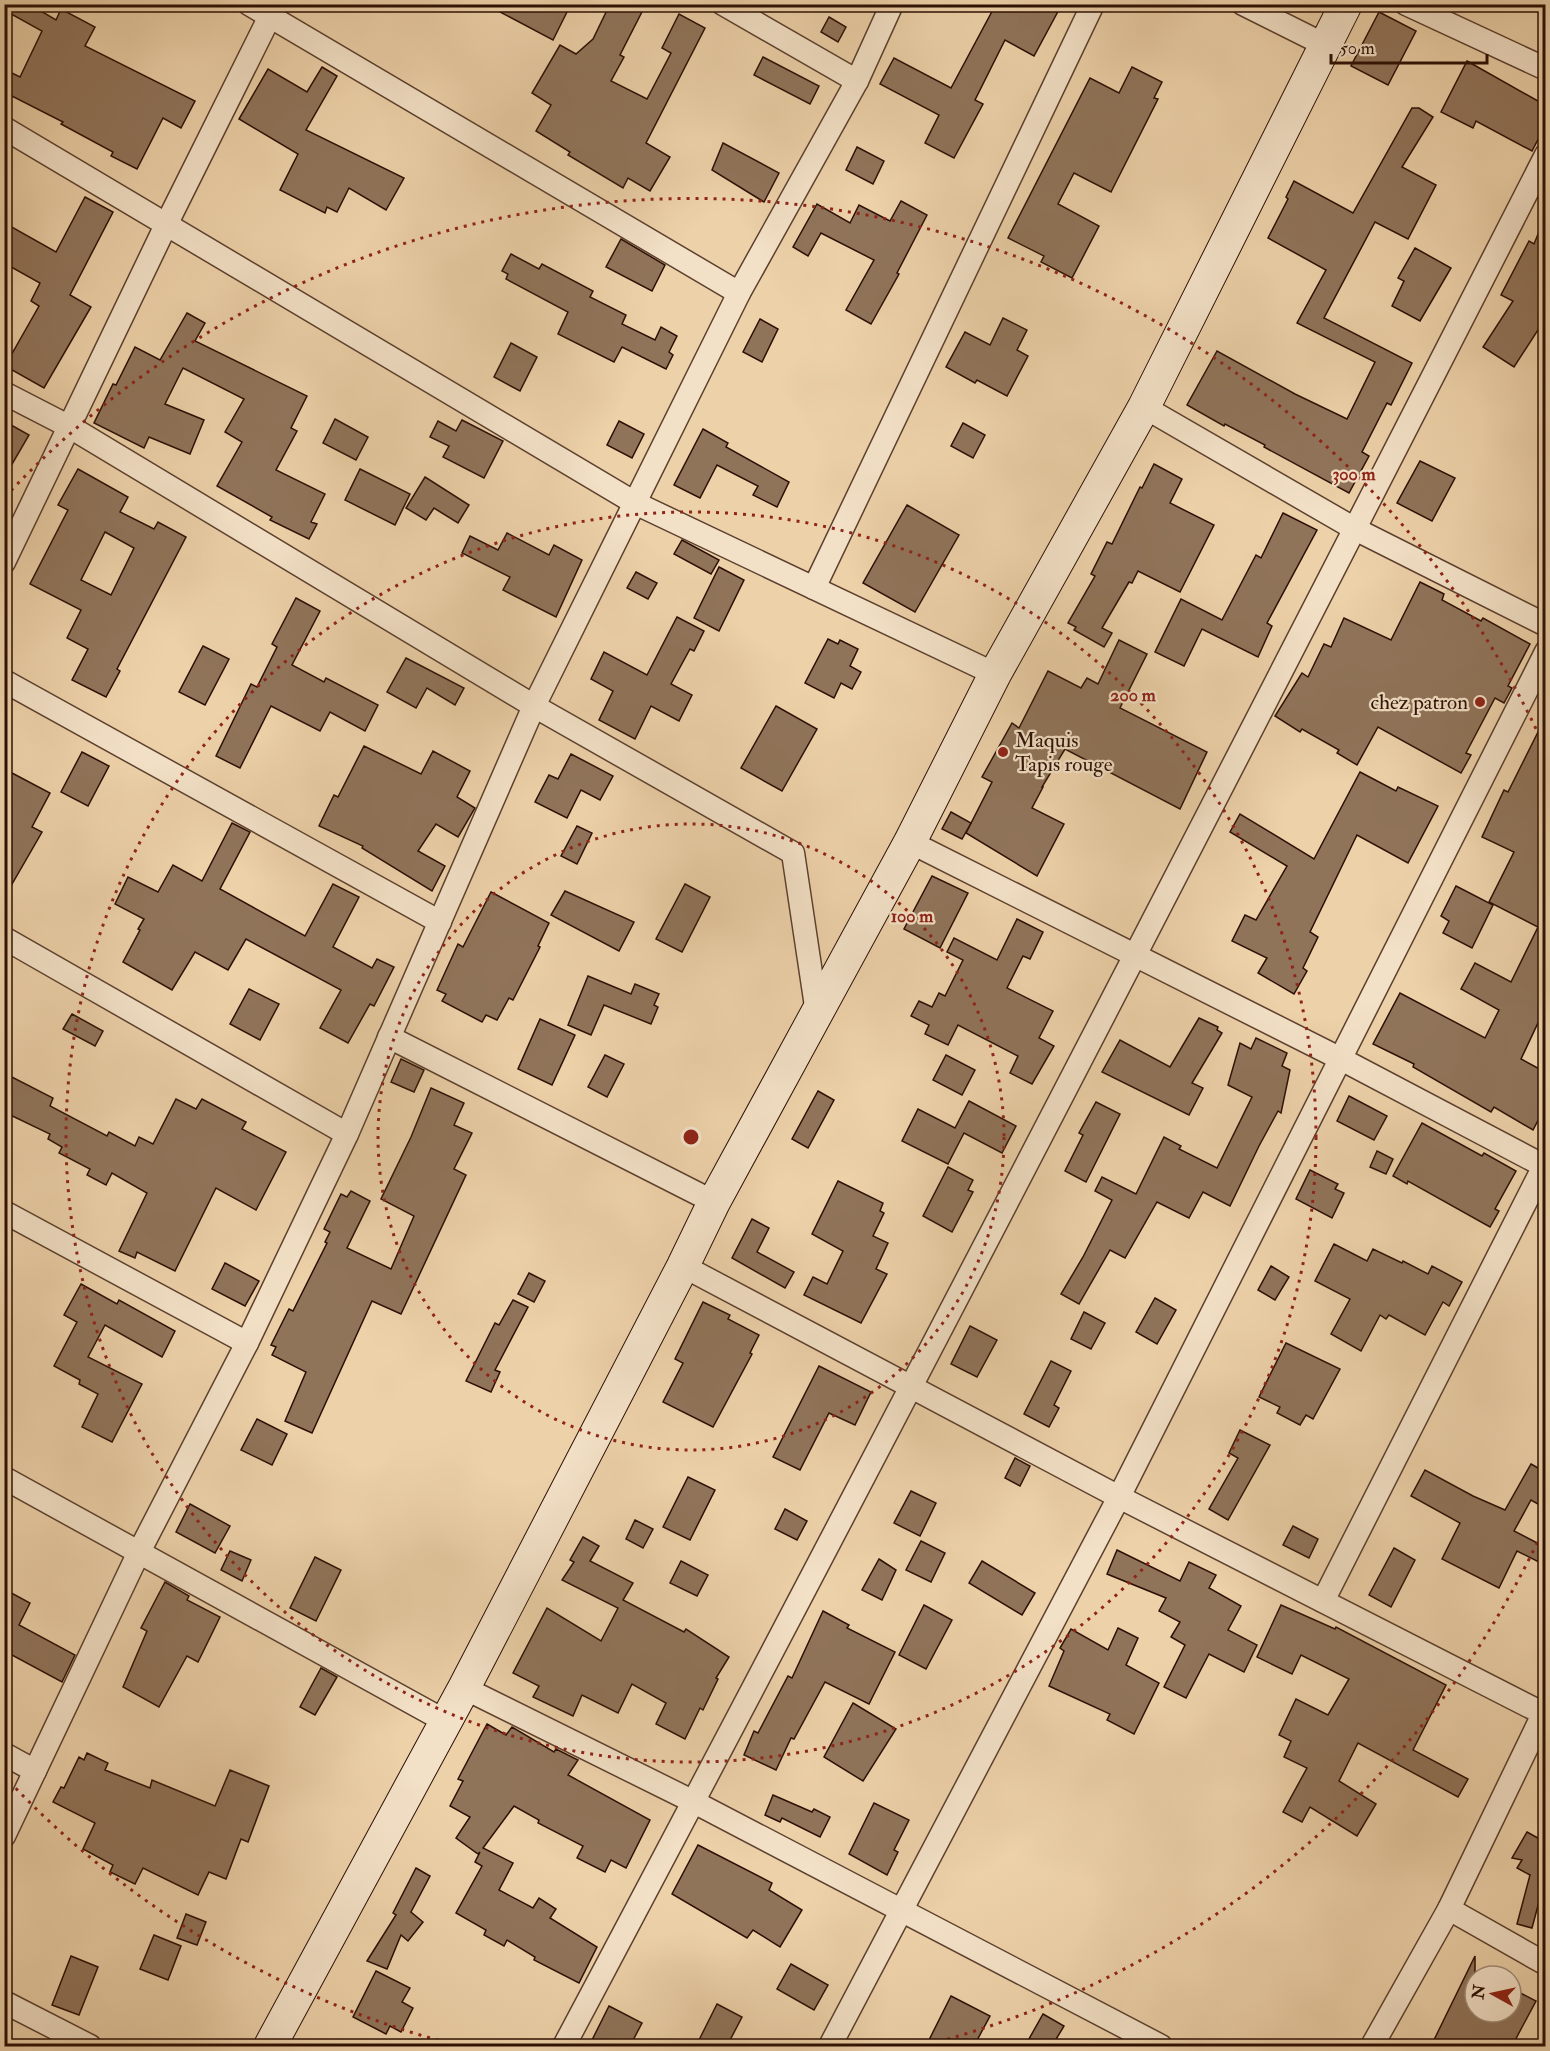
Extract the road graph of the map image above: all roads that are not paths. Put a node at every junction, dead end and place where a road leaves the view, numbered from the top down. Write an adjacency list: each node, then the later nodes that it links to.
1 (249, 4): 8 (street)
2 (723, 4): 11 (street)
3 (892, 4): 11 (street)
4 (1093, 4): 22 (street)
5 (1243, 4): 9 (street)
6 (1346, 4): 9 (street)
7 (1406, 4): 10 (street)
8 (273, 10): 14 (street); 15 (street)
9 (1325, 45): 17 (street)
10 (1545, 69)
11 (857, 81): 15 (street)
12 (4, 128): 14 (street)
13 (1545, 155): 20 (street)
14 (166, 225): 18 (street); 19 (street)
15 (739, 293): 19 (street)
16 (4, 393): 18 (street)
17 (1144, 407): 20 (street); 25 (street)
18 (69, 427): 21 (street); 27 (street)
19 (635, 503): 22 (street); 27 (street)
20 (1355, 529): 23 (street); 31 (street)
21 (4, 562)
22 (813, 588): 25 (street)
23 (1545, 625)
24 (1545, 652): 34 (street)
25 (994, 674): 28 (street)
26 (4, 681): 29 (street)
27 (534, 706): 29 (street); 32 (street)
28 (910, 842): 31 (street); 32 (street)
29 (440, 922): 33 (street)
30 (4, 938): 35 (street)
31 (1135, 955): 34 (street); 41 (street)
32 (817, 1013): 37 (street)
33 (389, 1037): 35 (street); 37 (street)
34 (1341, 1059): 36 (street); 43 (street)
35 (347, 1134): 40 (street)
36 (1545, 1165): 45 (street)
37 (714, 1202): 39 (street)
38 (4, 1212): 40 (street)
39 (683, 1266): 41 (street); 46 (street)
40 (247, 1344): 44 (street)
41 (910, 1387): 43 (street); 51 (street)
42 (4, 1478): 44 (street)
43 (1119, 1497): 45 (street); 54 (street)
44 (139, 1552): 48 (street); 50 (street)
45 (1323, 1601): 47 (street)
46 (464, 1689): 48 (street); 51 (street)
47 (1544, 1712): 53 (street)
48 (445, 1721): 58 (street)
49 (4, 1754): 50 (street)
50 (35, 1771): 52 (street)
51 (694, 1802): 54 (street); 59 (street)
52 (4, 1836)
53 (1449, 1909): 55 (street); 62 (street)
54 (901, 1911): 60 (street); 61 (street)
55 (1545, 1964)
56 (4, 2002): 57 (street)
57 (90, 2046)
58 (270, 2046)
59 (564, 2046)
60 (830, 2046)
61 (1161, 2046)
62 (1372, 2046)

